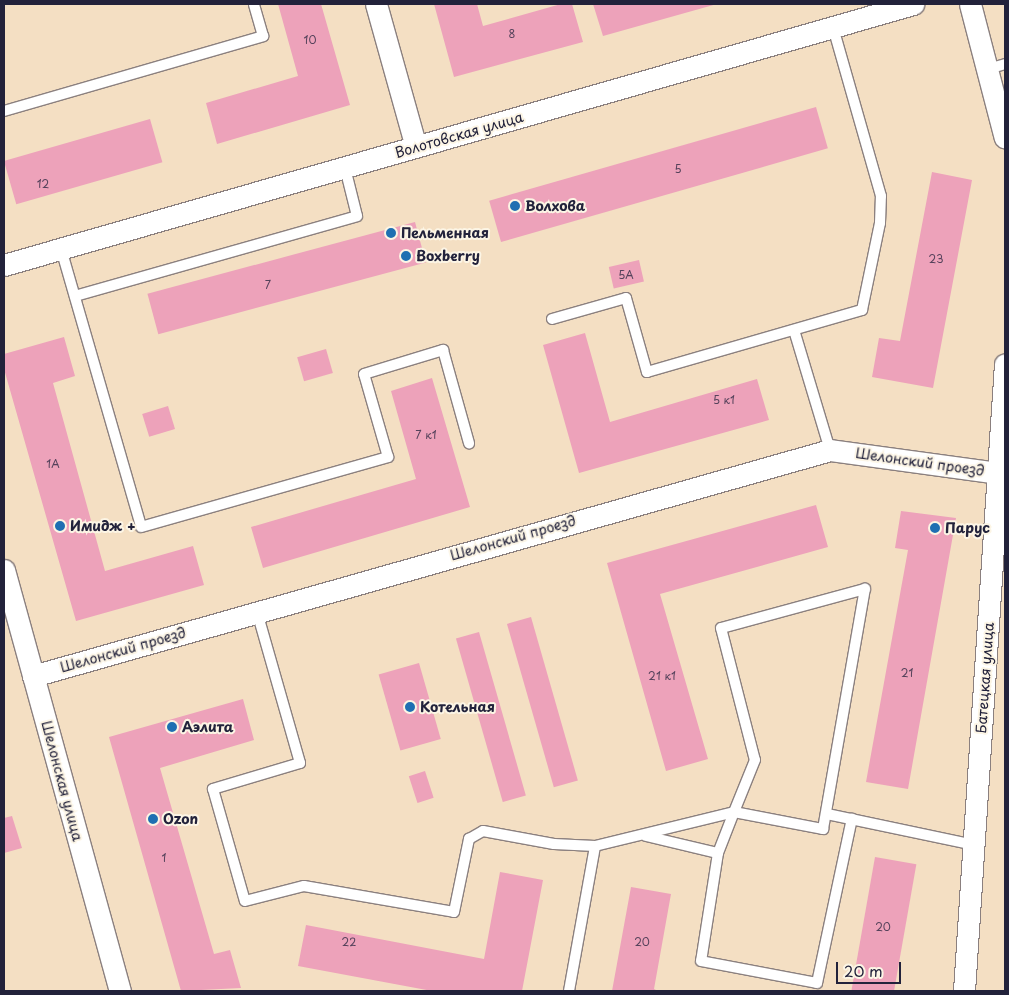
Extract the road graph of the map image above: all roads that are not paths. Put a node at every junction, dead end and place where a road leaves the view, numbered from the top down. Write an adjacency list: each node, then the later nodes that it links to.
1 (254, 4): 7 (lane)
2 (376, 4): 9 (street)
3 (913, 4): 5 (street, Волотовская улица)
4 (970, 4): 6 (street)
5 (833, 27): 9 (street, Волотовская улица); 15 (lane)
6 (996, 66): 8 (street)
7 (4, 111)
8 (1005, 138)
9 (416, 147): 10 (street, Волотовская улица)
10 (345, 168): 11 (street, Волотовская улица); 13 (lane)
11 (62, 249): 12 (street, Волотовская улица); 13 (lane)
12 (4, 265)
13 (75, 296): 17 (lane)
14 (552, 319): 15 (lane)
15 (794, 330): 18 (lane)
16 (1005, 364): 19 (street, Батецкая улица)
17 (469, 443)
18 (830, 450): 19 (street, Шелонский проезд); 21 (street, Шелонский проезд)
19 (1002, 474): 27 (street, Батецкая улица)
20 (4, 570): 22 (street, Шелонская улица)
21 (257, 611): 22 (street, Шелонский проезд); 28 (lane)
22 (33, 676): 30 (street, Шелонская улица)
23 (734, 812): 24 (lane); 24 (lane); 26 (lane); 29 (lane)
24 (827, 814): 25 (lane)
25 (852, 820): 27 (lane); 29 (lane)
26 (642, 835): 28 (lane); 29 (lane)
27 (974, 845): 32 (street, Батецкая улица)
28 (595, 846): 31 (lane)
29 (718, 853)
30 (120, 991)
31 (570, 991)
32 (964, 991)

